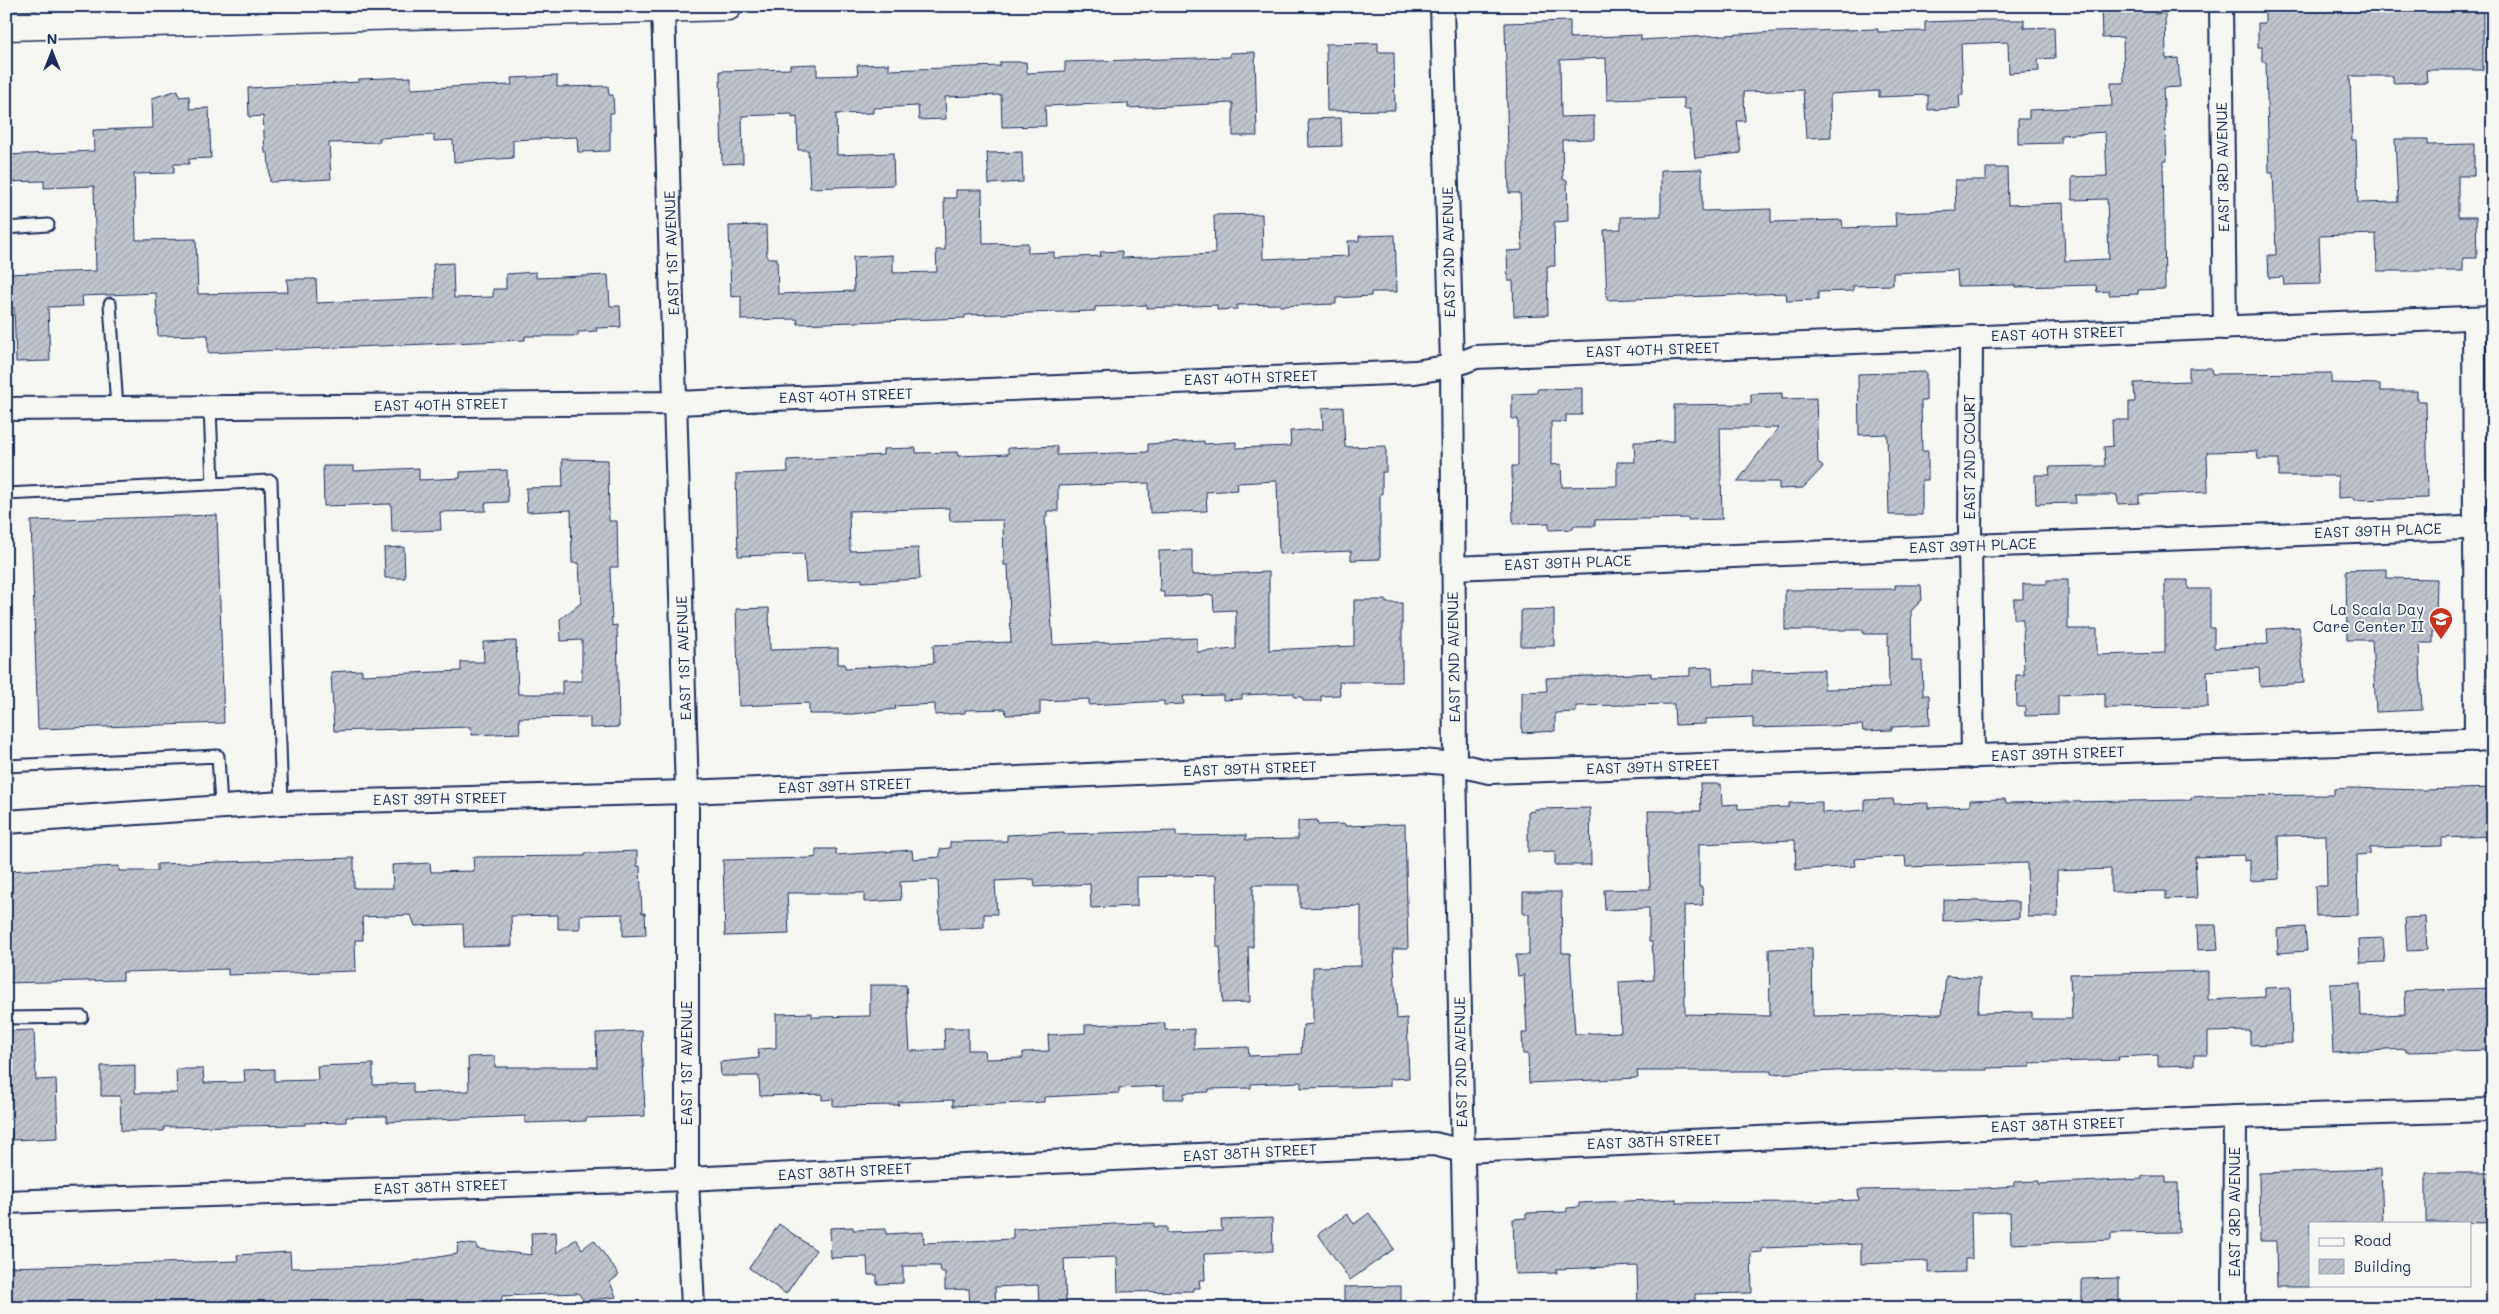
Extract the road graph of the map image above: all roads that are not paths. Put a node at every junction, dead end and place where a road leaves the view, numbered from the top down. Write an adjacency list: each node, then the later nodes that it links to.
1 (728, 6): 4 (street)
2 (1442, 6): 13 (street, EAST 2ND AVENUE)
3 (2221, 6): 11 (street, EAST 3RD AVENUE)
4 (663, 8): 5 (street); 14 (street, EAST 1ST AVENUE)
5 (44, 16): 6 (street)
6 (6, 26)
7 (48, 225): 8 (lane)
8 (6, 228)
9 (110, 304): 17 (lane)
10 (2484, 318): 11 (street, EAST 40TH STREET); 20 (street)
11 (2225, 328): 12 (street, EAST 40TH STREET)
12 (1971, 337): 13 (street, EAST 40TH STREET); 21 (street, EAST 2ND COURT)
13 (1452, 366): 14 (street, EAST 40TH STREET); 22 (street, EAST 2ND AVENUE)
14 (677, 403): 15 (street, EAST 40TH STREET); 27 (street, EAST 1ST AVENUE)
15 (210, 407): 17 (street, EAST 40TH STREET); 18 (lane)
16 (6, 408): 17 (street, EAST 40TH STREET)
17 (117, 408)
18 (213, 484): 19 (lane); 28 (lane)
19 (6, 494)
20 (2484, 528): 21 (street, EAST 39TH PLACE); 23 (street)
21 (1970, 546): 22 (street, EAST 39TH PLACE); 24 (street, EAST 2ND COURT)
22 (1453, 568): 25 (street, EAST 2ND AVENUE)
23 (2484, 739): 24 (street, EAST 39TH STREET)
24 (1973, 758): 25 (street, EAST 39TH STREET)
25 (1455, 764): 27 (street, EAST 39TH STREET); 35 (street, EAST 2ND AVENUE)
26 (6, 766): 29 (lane)
27 (687, 792): 28 (street, EAST 39TH STREET); 36 (street, EAST 1ST AVENUE)
28 (282, 803): 29 (street, EAST 39TH STREET)
29 (221, 806): 30 (street, EAST 39TH STREET)
30 (6, 822)
31 (82, 1017): 32 (lane)
32 (6, 1018)
33 (2493, 1110): 34 (street, EAST 38TH STREET)
34 (2235, 1117): 35 (street, EAST 38TH STREET); 40 (street, EAST 3RD AVENUE)
35 (1463, 1150): 36 (street, EAST 38TH STREET); 39 (street, EAST 2ND AVENUE)
36 (688, 1179): 37 (street, EAST 38TH STREET); 38 (street, EAST 1ST AVENUE)
37 (6, 1202)
38 (693, 1308)
39 (1466, 1308)
40 (2234, 1308)

